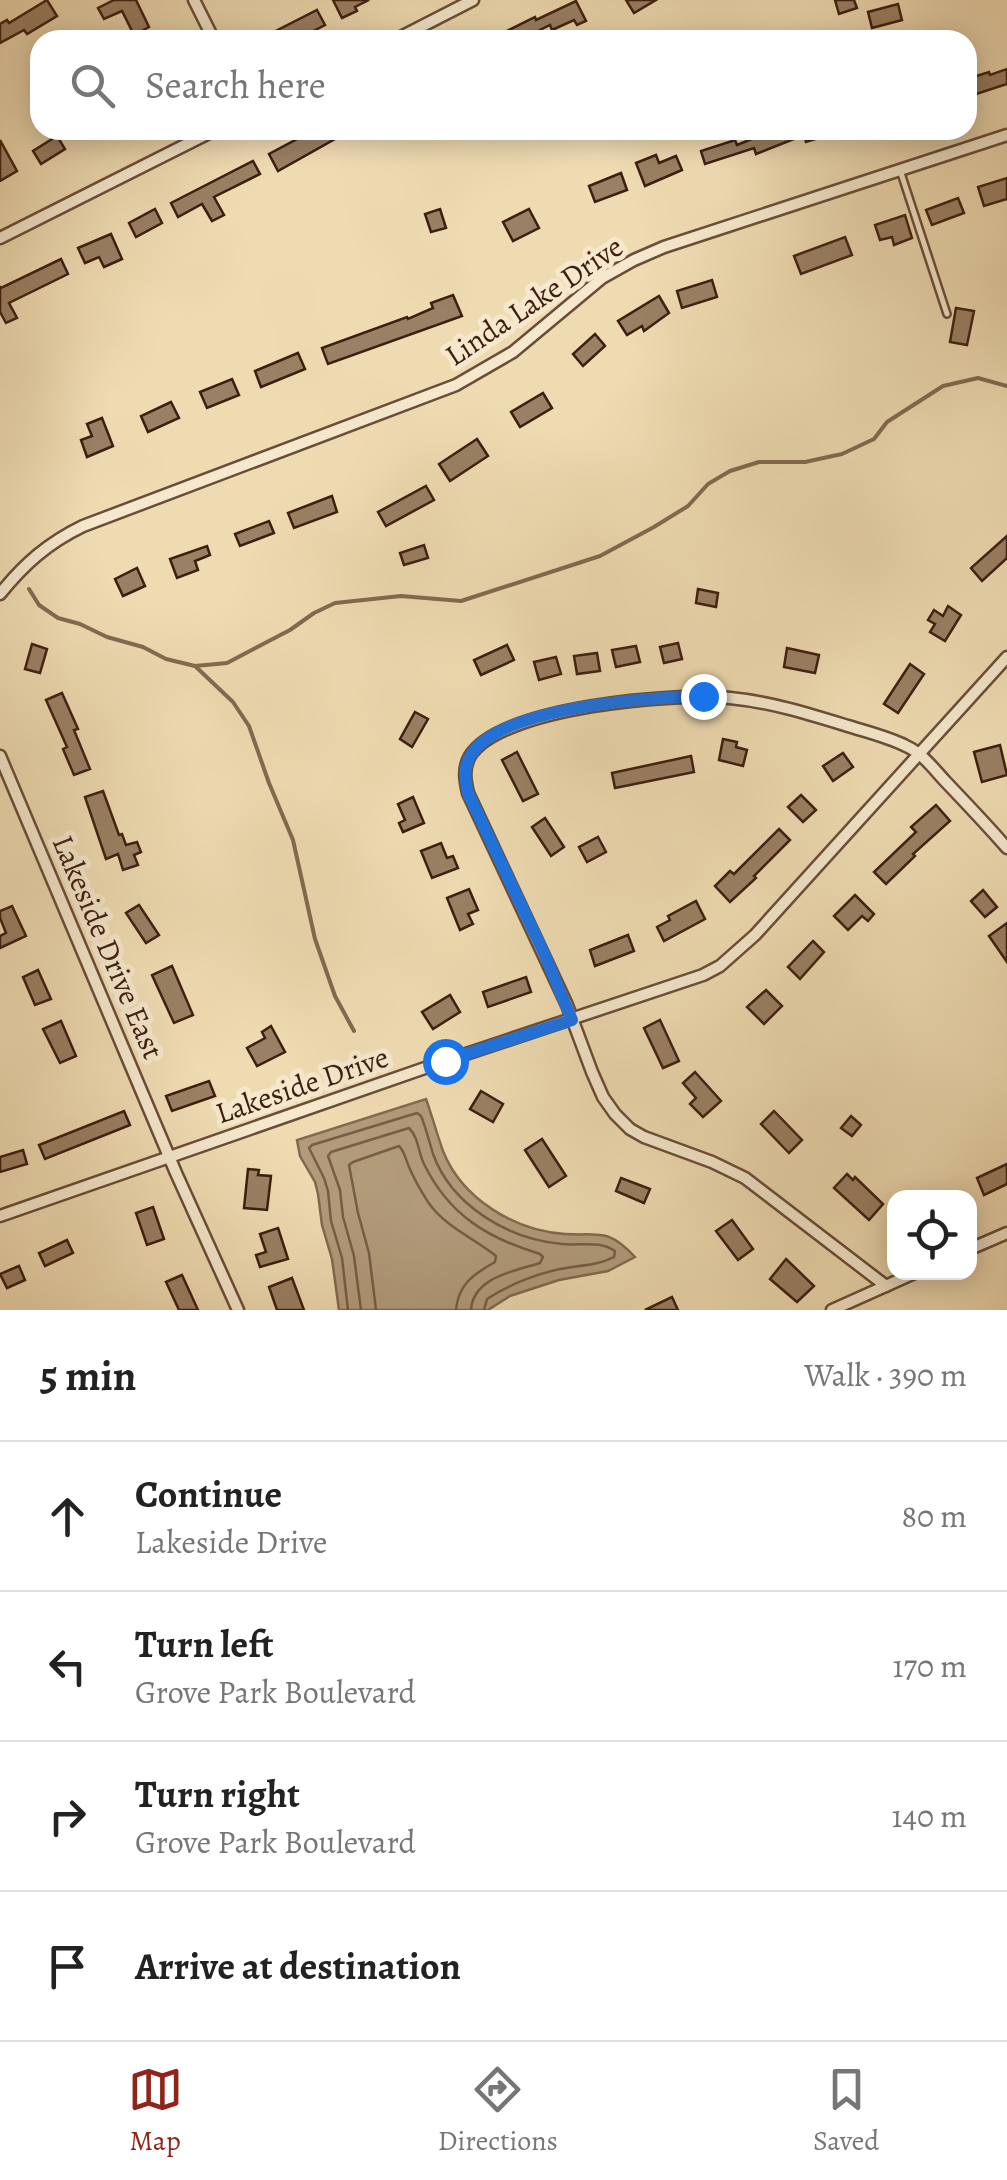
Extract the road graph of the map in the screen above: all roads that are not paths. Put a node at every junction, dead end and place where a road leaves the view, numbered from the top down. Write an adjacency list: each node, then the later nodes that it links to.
1 (194, 0): 3 (street)
2 (474, 0): 4 (street)
3 (209, 30)
4 (415, 30)
5 (1007, 135): 7 (street, Linda Lake Drive)
6 (195, 140): 8 (street)
7 (900, 170): 9 (lane); 10 (street, Linda Lake Drive)
8 (0, 238)
9 (947, 314)
10 (0, 594)
11 (1007, 657): 12 (street, Lakeside Drive)
12 (919, 754): 14 (street); 15 (street, Lakeside Drive); 15 (street)
13 (0, 756): 16 (street, Lakeside Drive East)
14 (1007, 848)
15 (572, 1020): 16 (street, Lakeside Drive); 21 (street)
16 (170, 1158): 17 (street, Lakeside Drive); 22 (street)
17 (0, 1216)
18 (1007, 1233): 19 (street)
19 (977, 1246)
20 (899, 1280): 21 (street)
21 (886, 1286): 23 (street)
22 (238, 1310)
23 (832, 1310)

